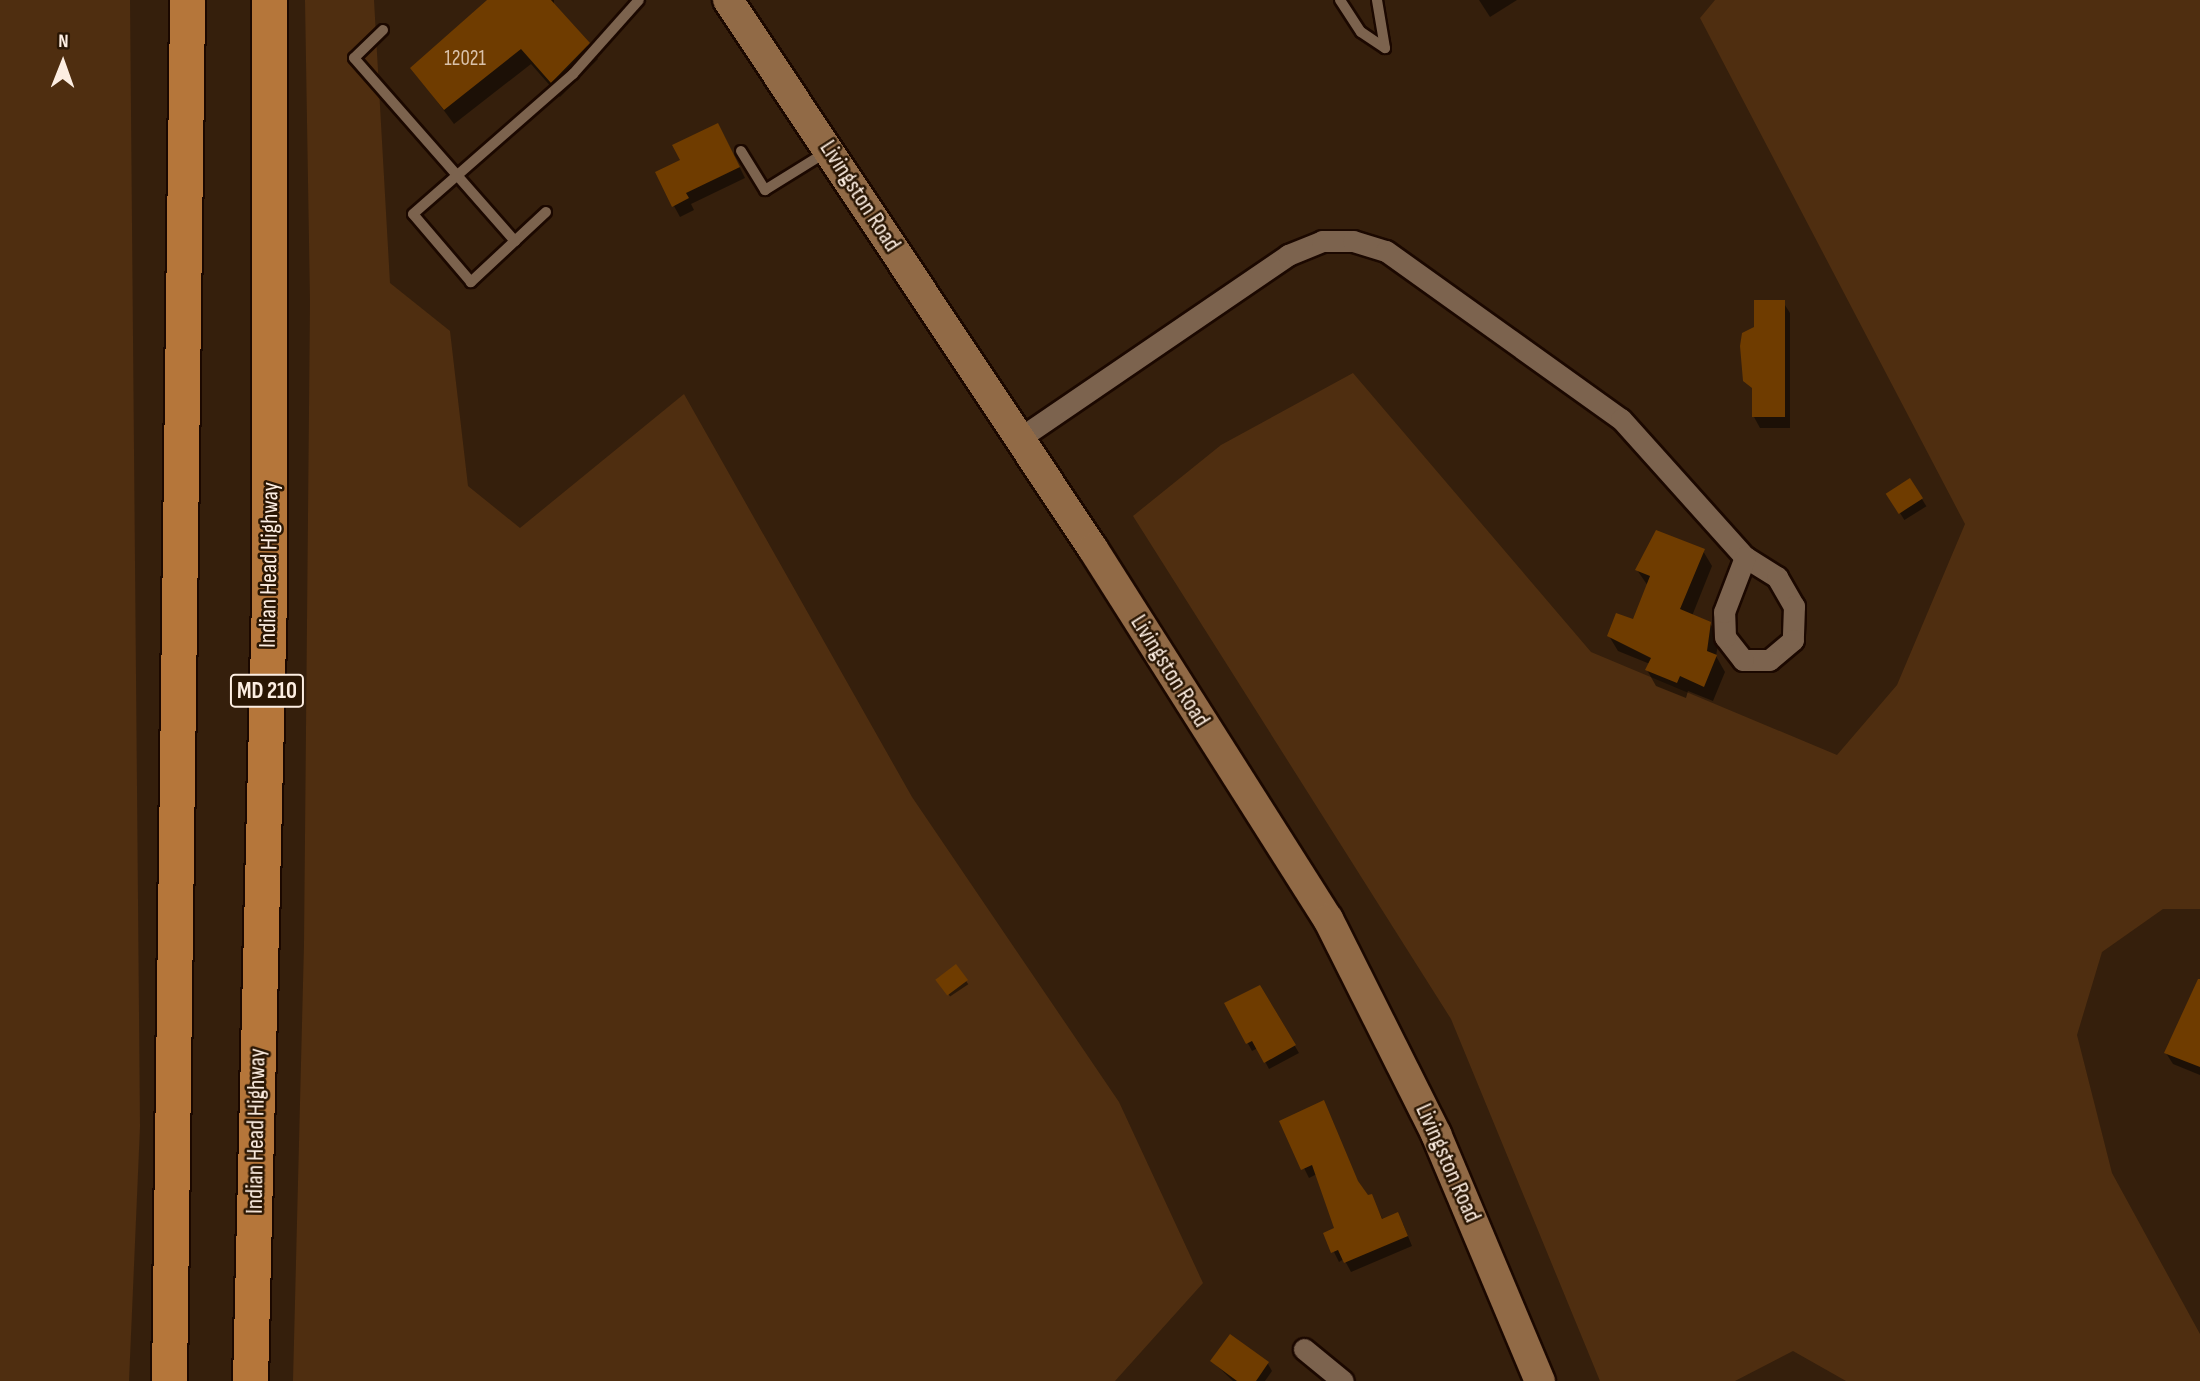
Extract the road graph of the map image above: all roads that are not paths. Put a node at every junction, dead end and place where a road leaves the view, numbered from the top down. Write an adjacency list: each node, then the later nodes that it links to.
1 (187, 0): 16 (highway)
2 (269, 0): 17 (highway, Indian Head Highway / MD 210)
3 (639, 0): 10 (lane)
4 (728, 0): 8 (main road, Livingston Road)
5 (1340, 0): 6 (lane)
6 (1377, 0)
7 (383, 30): 10 (lane)
8 (831, 150): 9 (lane); 13 (main road, Livingston Road)
9 (741, 151)
10 (458, 174): 12 (lane); 12 (lane)
11 (545, 212): 12 (lane)
12 (516, 240)
13 (1020, 438): 14 (street); 19 (main road, Livingston Road)
14 (1745, 557): 14 (street)
15 (1304, 1349): 18 (street)
16 (169, 1381)
17 (250, 1381)
18 (1343, 1381)
19 (1540, 1381)

